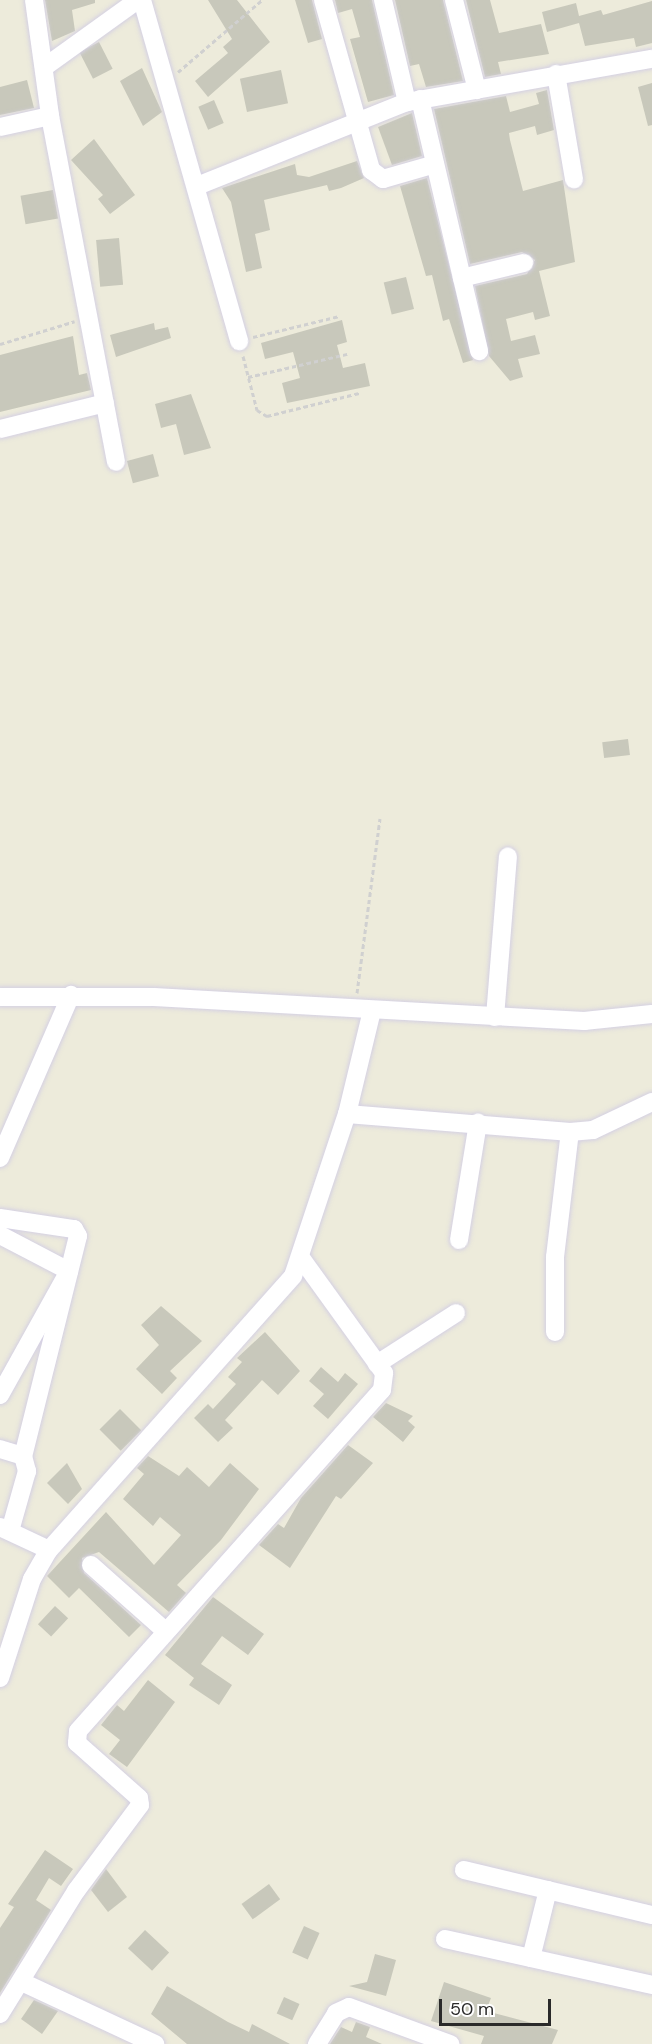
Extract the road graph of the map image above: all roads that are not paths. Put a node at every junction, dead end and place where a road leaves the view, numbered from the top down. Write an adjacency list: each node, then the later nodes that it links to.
1 (34, 0): 7 (street)
2 (140, 0): 7 (street); 16 (street)
3 (323, 0): 12 (street)
4 (383, 0): 10 (street)
5 (454, 0): 9 (street)
6 (652, 59): 8 (street)
7 (46, 66): 11 (street)
8 (556, 74): 9 (street); 15 (street)
9 (477, 90): 10 (street)
10 (413, 100): 12 (street); 14 (street)
11 (50, 116): 13 (street); 21 (street)
12 (357, 122): 14 (street); 16 (street)
13 (0, 127)
14 (435, 164): 18 (street)
15 (574, 180)
16 (197, 186): 19 (street)
17 (524, 264): 18 (street)
18 (462, 278): 20 (street)
19 (239, 341)
20 (479, 351)
21 (105, 403): 22 (street); 23 (street)
22 (0, 429)
23 (116, 462)
24 (508, 856): 29 (street)
25 (71, 995): 26 (street); 27 (street); 34 (street)
26 (0, 997)
27 (363, 1010): 29 (street); 31 (street)
28 (652, 1014): 29 (street)
29 (495, 1017)
30 (652, 1102): 33 (street)
31 (347, 1114): 32 (street); 38 (street)
32 (478, 1123): 33 (street); 37 (street)
33 (570, 1132): 41 (street)
34 (0, 1158)
35 (0, 1218): 39 (street)
36 (0, 1235): 39 (street)
37 (459, 1240)
38 (301, 1258): 42 (street); 47 (street)
39 (69, 1271): 43 (street); 45 (street)
40 (456, 1313): 42 (street)
41 (555, 1332)
42 (377, 1364): 49 (street)
43 (0, 1395)
44 (0, 1449): 45 (street)
45 (23, 1456): 46 (street)
46 (5, 1529): 47 (street)
47 (49, 1550): 50 (street)
48 (91, 1565): 49 (street)
49 (163, 1629): 56 (street)
50 (0, 1678)
51 (464, 1870): 52 (street)
52 (548, 1890): 53 (street); 55 (street)
53 (652, 1915)
54 (445, 1939): 55 (street)
55 (531, 1958): 57 (street)
56 (24, 1983): 58 (street); 59 (street)
57 (652, 1986)
58 (0, 2014)
59 (154, 2044)
60 (317, 2044): 61 (street)
61 (450, 2044)

